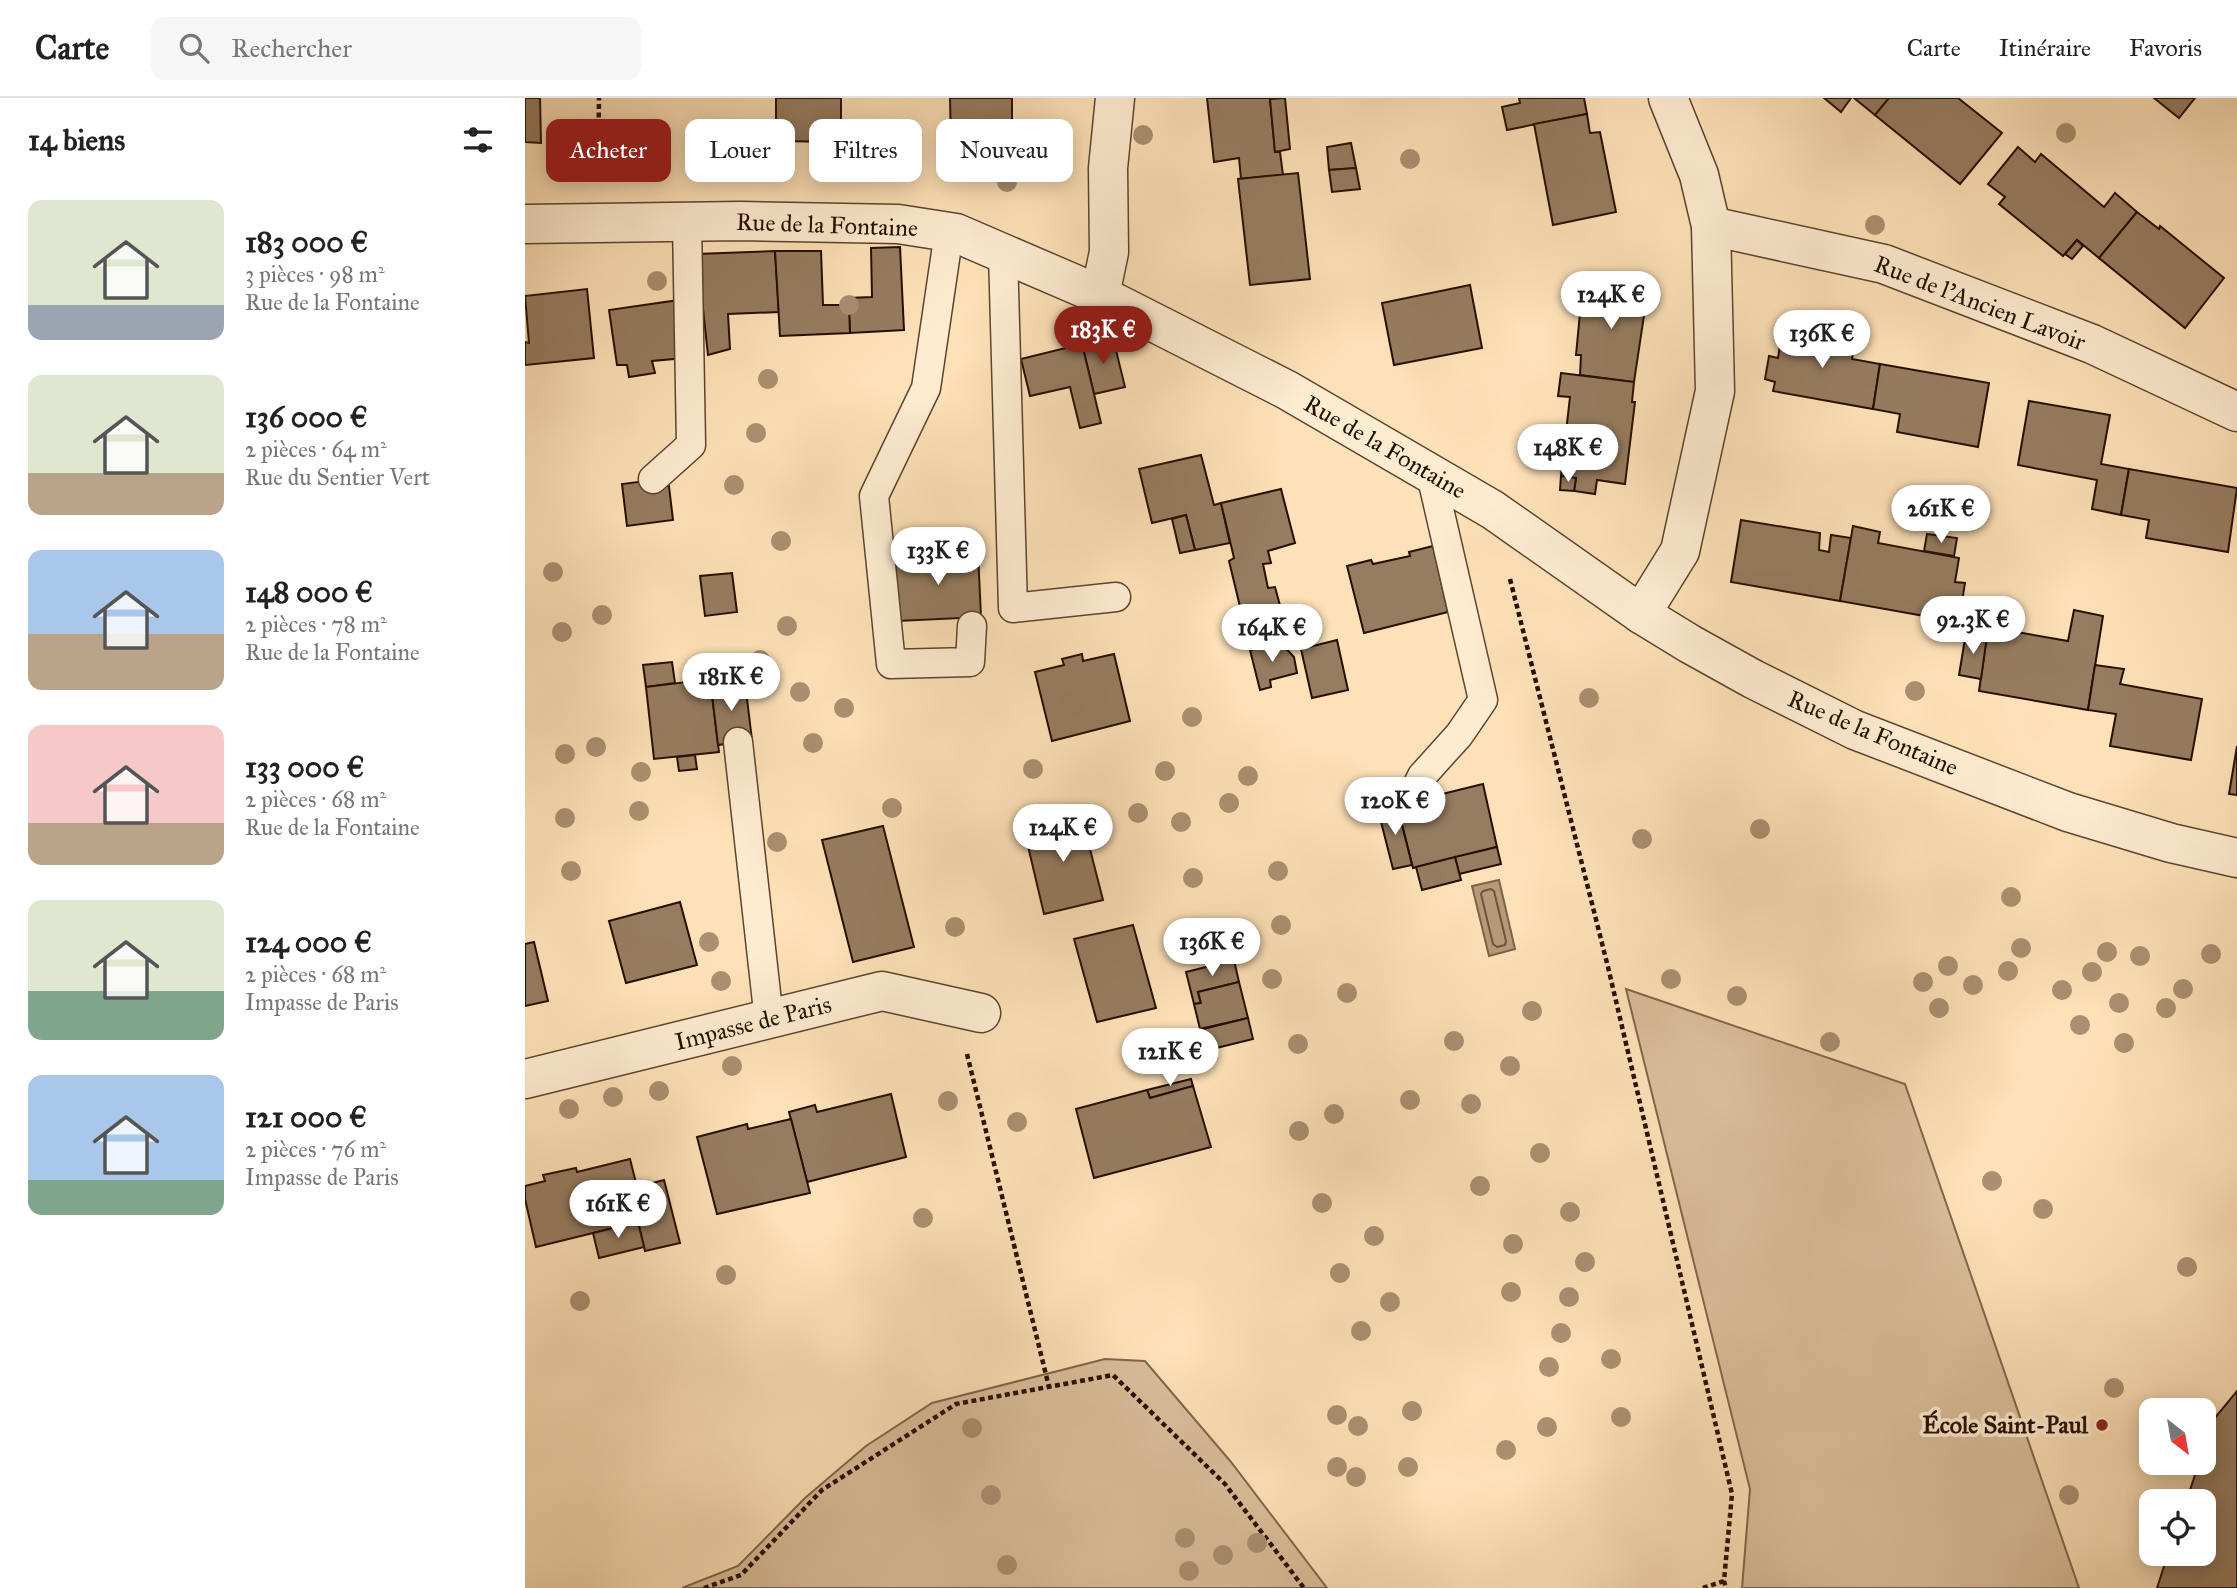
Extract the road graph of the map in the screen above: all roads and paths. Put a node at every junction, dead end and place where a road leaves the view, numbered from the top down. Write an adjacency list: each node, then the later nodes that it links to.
1 (599, 98): 6 (path)
2 (1115, 98): 10 (street)
3 (1668, 98): 7 (street)
4 (687, 222): 6 (street, Rue de la Fontaine); 8 (street, Rue de la Fontaine); 13 (lane)
5 (525, 224): 6 (street, Rue de la Fontaine)
6 (597, 224)
7 (1711, 226): 11 (street, Rue de l'Ancien Lavoir); 16 (street)
8 (949, 232): 9 (street, Rue de la Fontaine); 17 (lane)
9 (1003, 253): 10 (street, Rue de la Fontaine); 15 (lane)
10 (1100, 295): 12 (street, Rue de la Fontaine)
11 (2237, 412)
12 (1431, 474): 16 (street, Rue de la Fontaine); 19 (lane)
13 (653, 480)
14 (1510, 577): 25 (path)
15 (1116, 597)
16 (1641, 614): 20 (street, Rue de la Fontaine)
17 (972, 625)
18 (738, 742): 22 (lane)
19 (1412, 796)
20 (2237, 858)
21 (968, 1010): 22 (street, Impasse de Paris); 24 (path)
22 (769, 1020): 23 (street, Impasse de Paris)
23 (525, 1079)
24 (1049, 1387): 26 (path); 27 (path)
25 (1724, 1581): 28 (path); 29 (path)
26 (704, 1588)
27 (1304, 1588)
28 (1703, 1588)
29 (1725, 1588)

